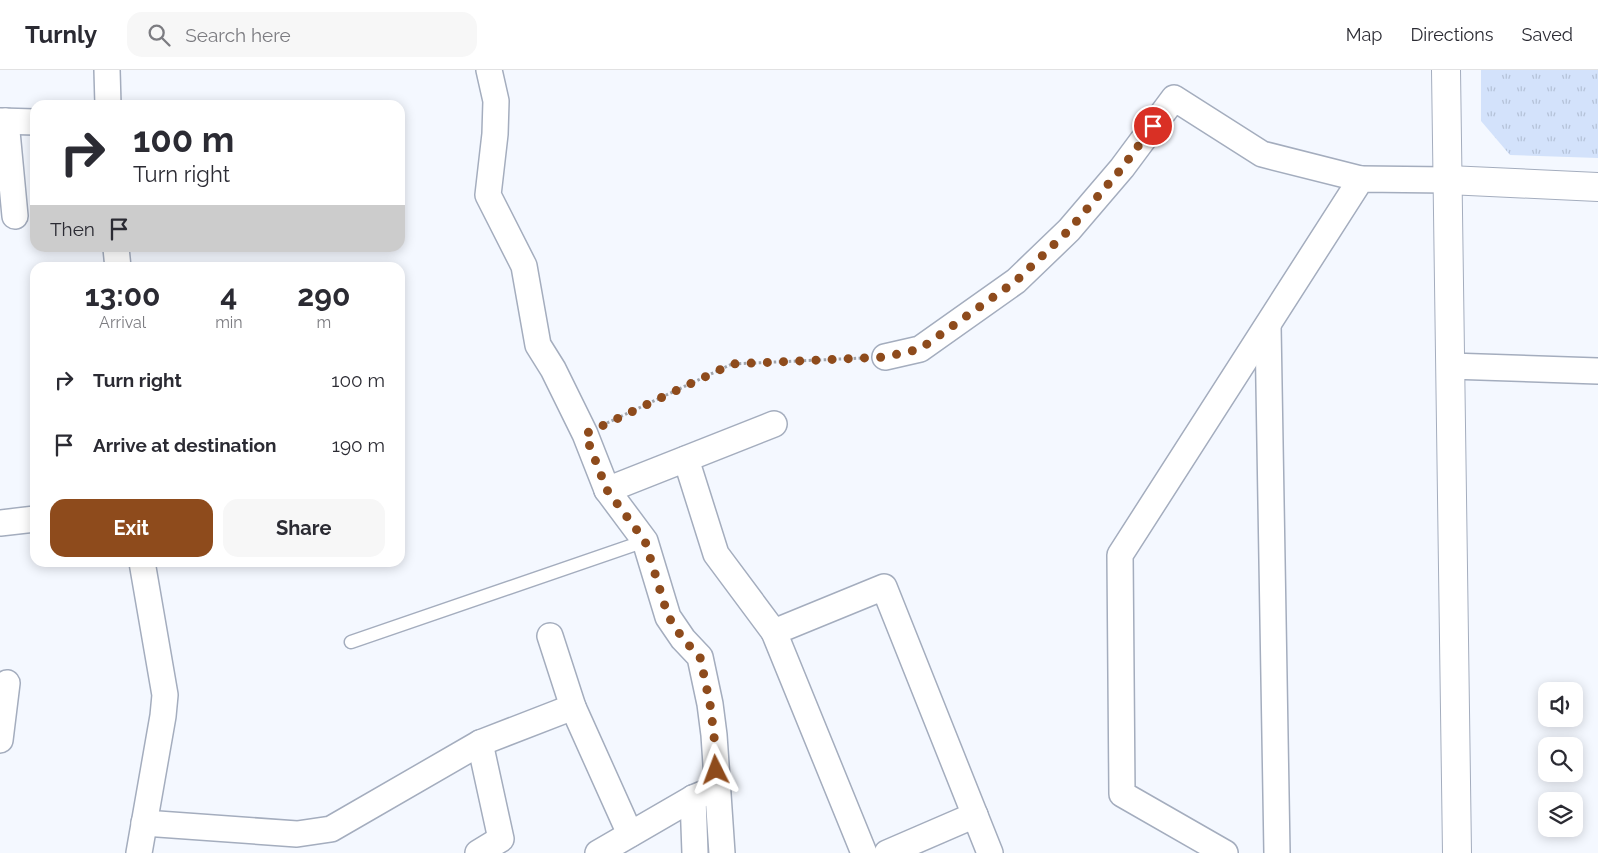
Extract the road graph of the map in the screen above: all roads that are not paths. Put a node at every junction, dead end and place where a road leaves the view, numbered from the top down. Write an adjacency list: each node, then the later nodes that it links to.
1 (108, 70): 4 (street)
2 (489, 70): 17 (street)
3 (1446, 70): 8 (street)
4 (108, 100)
5 (3, 121): 6 (street); 10 (street)
6 (30, 122)
7 (1361, 179): 8 (street); 11 (street); 12 (street)
8 (1448, 180): 9 (street); 13 (street)
9 (1598, 187)
10 (17, 216)
11 (1268, 326): 42 (street); 43 (street)
12 (885, 357)
13 (1450, 366): 14 (street); 44 (street)
14 (1598, 371)
15 (774, 424): 16 (street)
16 (686, 459): 17 (street); 22 (street)
17 (607, 490): 20 (street)
18 (30, 520): 19 (street)
19 (0, 523)
20 (645, 541): 24 (lane); 29 (street)
21 (143, 567): 32 (street)
22 (774, 632): 31 (street); 39 (street)
23 (550, 636): 26 (street)
24 (351, 642)
25 (7, 682): 27 (street)
26 (573, 707): 28 (street); 33 (street)
27 (0, 740)
28 (480, 743): 32 (street); 35 (street)
29 (717, 788): 30 (street); 38 (street)
30 (693, 798): 33 (street); 37 (street)
31 (975, 815): 40 (street); 41 (street)
32 (144, 823): 34 (street)
33 (630, 834): 36 (street)
34 (139, 853)
35 (478, 853)
36 (598, 853)
37 (695, 853)
38 (722, 853)
39 (864, 853)
40 (887, 853)
41 (990, 853)
42 (1225, 853)
43 (1277, 853)
44 (1457, 853)

